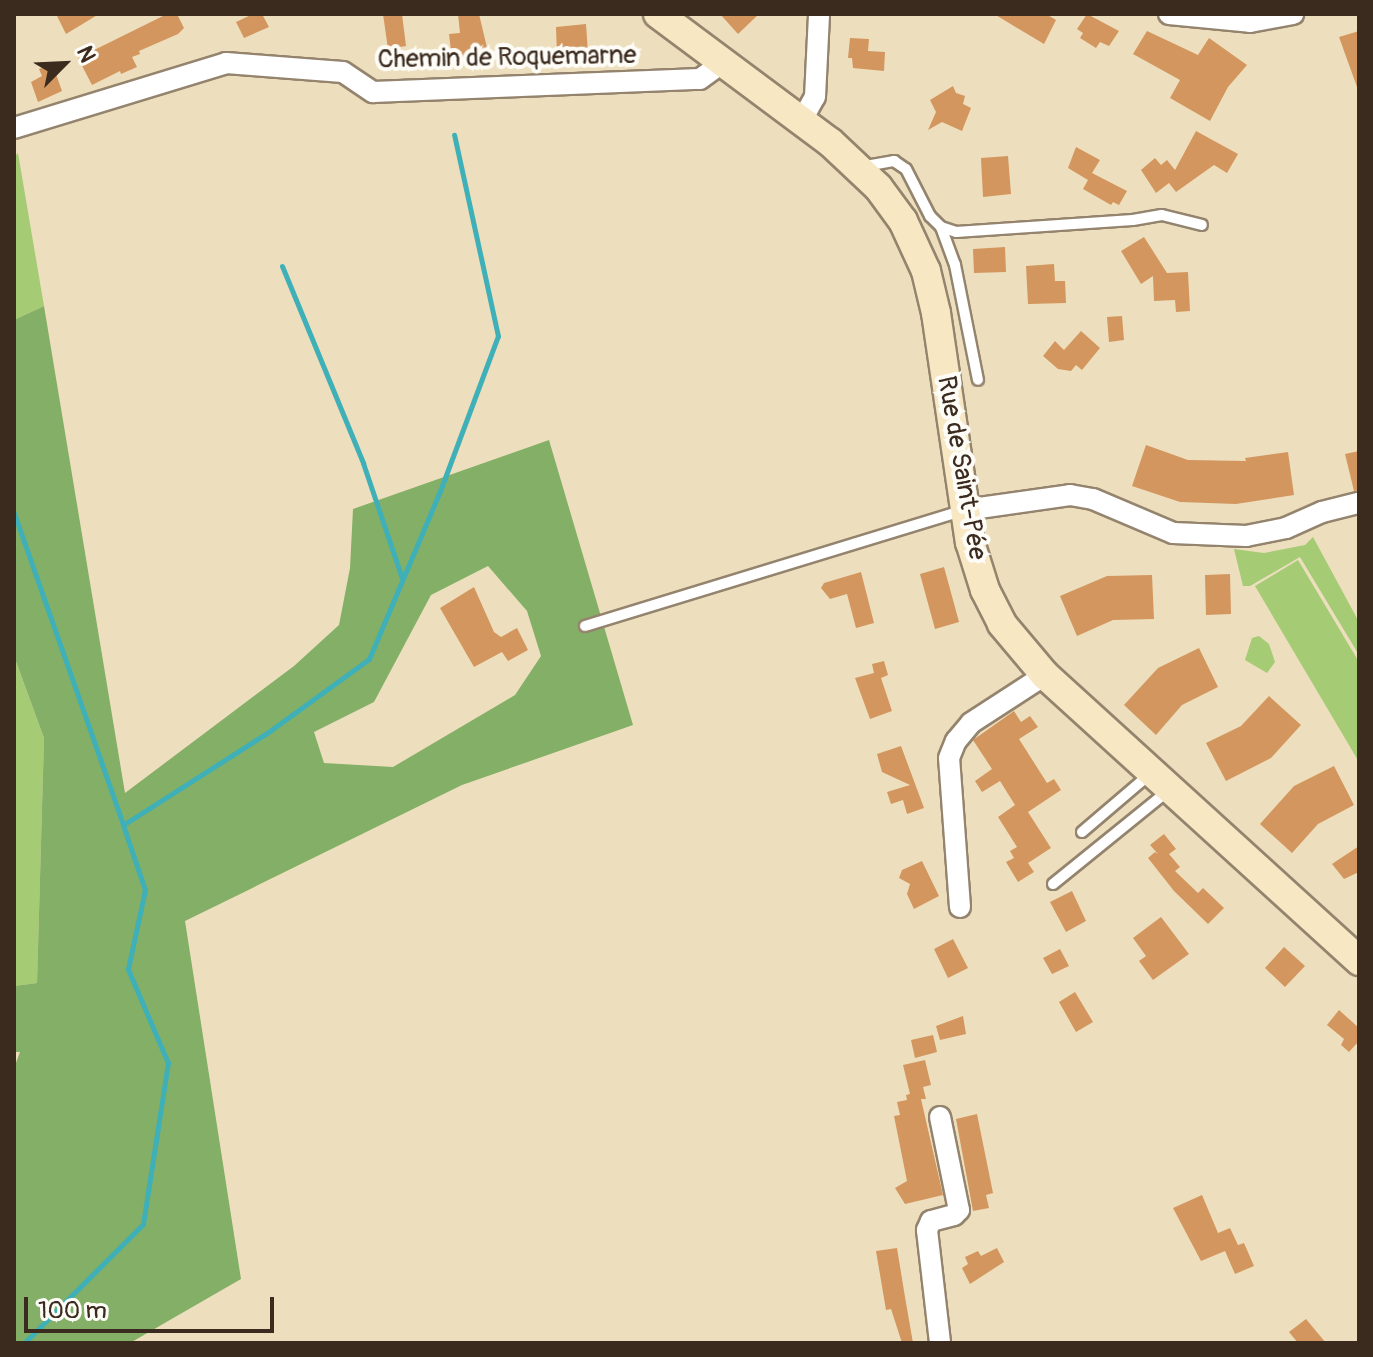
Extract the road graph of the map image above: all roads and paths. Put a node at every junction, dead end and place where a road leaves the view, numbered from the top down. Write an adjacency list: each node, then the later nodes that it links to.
1 (819, 14): 6 (street)
2 (1169, 14): 3 (street)
3 (1293, 14)
4 (666, 20): 5 (main road, Rue de Saint-Pée)
5 (723, 62): 6 (main road, Rue de Saint-Pée); 7 (street, Chemin de Roquemarne)
6 (802, 120): 8 (main road, Rue de Saint-Pée)
7 (14, 128)
8 (859, 167): 10 (lane); 13 (main road, Rue de Saint-Pée)
9 (1202, 225): 10 (lane)
10 (941, 227): 11 (lane)
11 (978, 380)
12 (1359, 503): 13 (street)
13 (965, 510): 14 (lane); 15 (main road, Rue de Saint-Pée)
14 (585, 626)
15 (1045, 675): 16 (main road, Rue de Saint-Pée); 19 (street)
16 (1160, 781): 17 (lane); 18 (lane); 20 (main road, Rue de Saint-Pée)
17 (1082, 832)
18 (1053, 884)
19 (960, 907)
20 (1359, 961)
21 (940, 1117): 22 (street)
22 (940, 1343)

